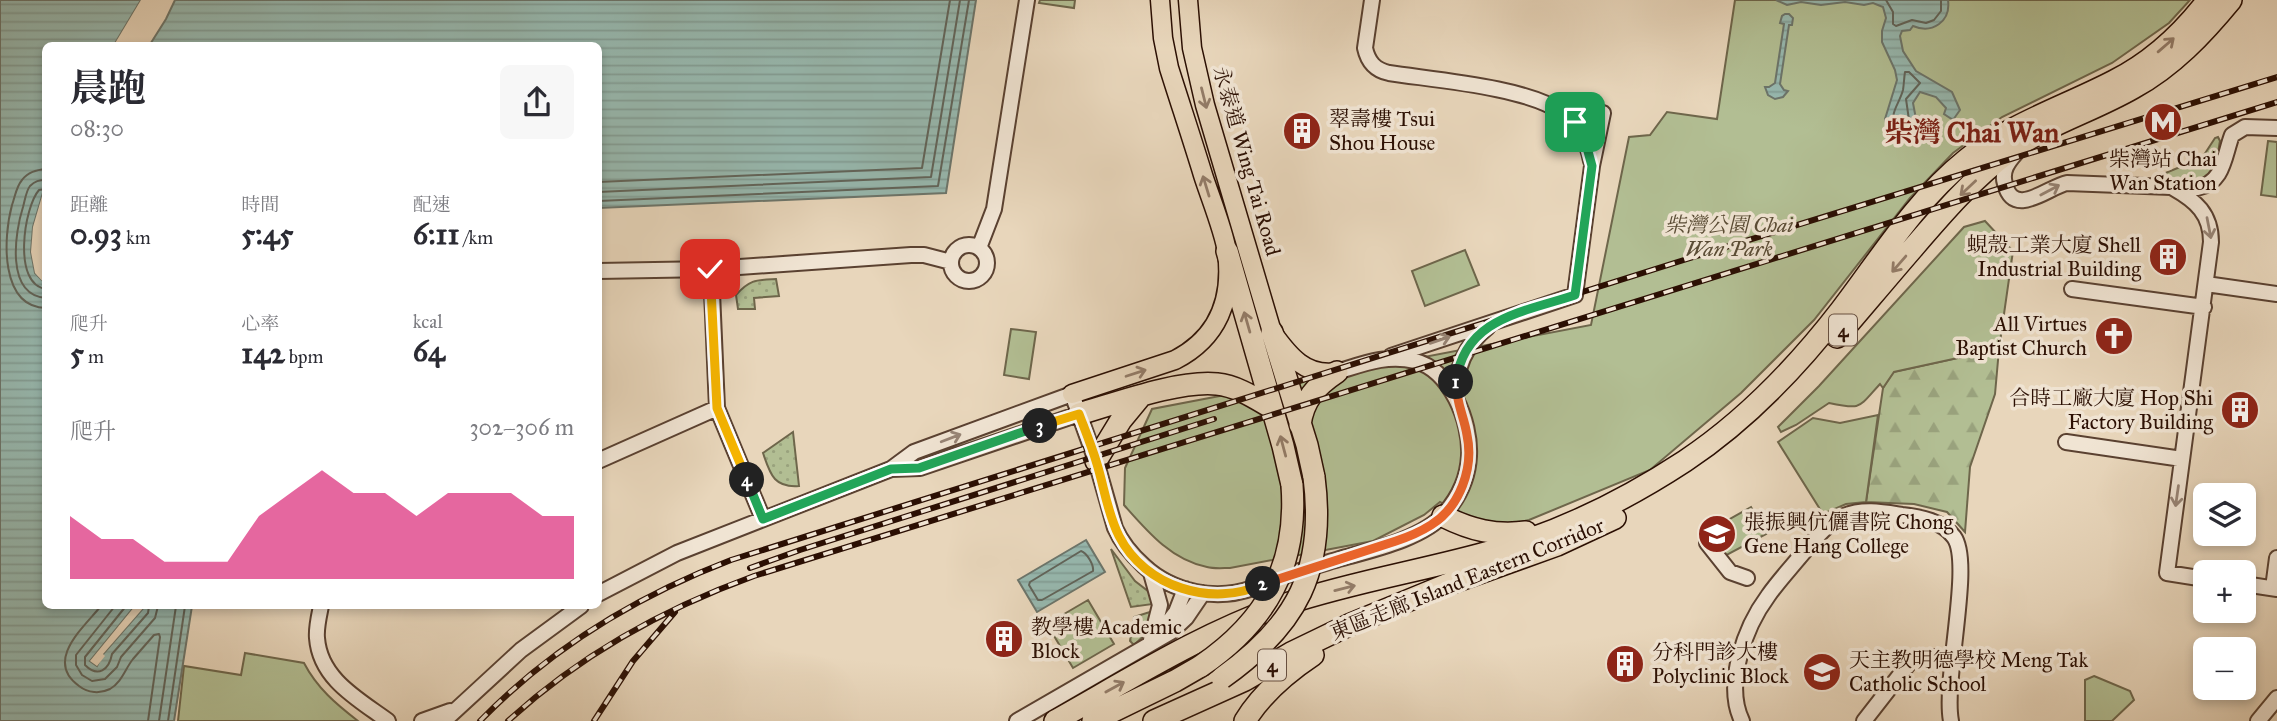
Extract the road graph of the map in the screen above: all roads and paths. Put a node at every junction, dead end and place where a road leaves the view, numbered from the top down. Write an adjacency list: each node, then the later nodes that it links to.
1 (1027, 0): 16 (street)
2 (1160, 0): 17 (main road, one-way to 2)
3 (1188, 0): 8 (main road, 永泰道 Wing Tai Road)
4 (1196, 0): 8 (main road)
5 (1372, 0): 9 (street)
6 (2208, 0): 42 (highway, 東區走廊 Island Eastern Corridor / 4, one-way to 6)
7 (2231, 0): 13 (highway, 東區走廊 Island Eastern Corridor / 4)
8 (1189, 32): 26 (main road, 永泰道 Wing Tai Road, one-way to 26)
9 (1559, 111): 10 (street); 12 (street)
10 (1588, 112): 12 (street); 14 (street)
11 (2277, 128): 15 (street)
12 (1577, 129): 14 (street)
13 (2033, 136): 15 (street, one-way to 15); 55 (highway, 東區走廊 Island Eastern Corridor / 4, one-way to 55)
14 (1592, 166): 25 (street)
15 (2174, 188): 21 (street, one-way to 21)
16 (979, 248): 18 (street); 18 (street)
17 (1227, 251): 31 (main road, one-way to 17); 33 (highway, one-way to 17)
18 (951, 262): 19 (street)
19 (710, 269): 20 (street); 32 (street)
20 (602, 271)
21 (2206, 284): 23 (street); 24 (street)
22 (2072, 289): 24 (street)
23 (2277, 294)
24 (2204, 307): 37 (street)
25 (1494, 322): 27 (street, one-way to 25); 30 (street)
26 (1272, 332): 28 (main road); 34 (highway)
27 (1387, 358): 28 (street); 30 (street)
28 (1337, 372): 34 (highway)
29 (1140, 397): 31 (highway); 33 (highway); 38 (highway)
30 (1456, 399): 40 (street)
31 (1075, 404): 38 (street); 39 (street, one-way to 31); 39 (street)
32 (717, 408): 36 (street); 41 (street)
33 (1272, 408): 65 (highway, one-way to 33, bridge)
34 (1300, 425): 66 (highway, bridge)
35 (2066, 442): 37 (street)
36 (602, 459)
37 (2182, 459): 46 (street, one-way to 46)
38 (1097, 461): 45 (street)
39 (891, 469): 41 (street)
40 (1443, 516): 42 (highway); 52 (street)
41 (763, 519): 51 (street)
42 (1569, 523): 64 (highway, 東區走廊 Island Eastern Corridor / 4, one-way to 42)
43 (1707, 542): 47 (street)
44 (2277, 558): 49 (street)
45 (1151, 573): 50 (street); 56 (street)
46 (2193, 577)
47 (1747, 578)
48 (2256, 586): 49 (street)
49 (2275, 589)
50 (1185, 590): 52 (street); 56 (street)
51 (602, 592)
52 (1203, 593): 56 (street)
53 (320, 609): 60 (street)
54 (577, 609): 59 (street)
55 (1390, 609): 67 (highway, 東區走廊 Island Eastern Corridor / 4); 68 (highway)
56 (1150, 644): 63 (street)
57 (1953, 657): 69 (street); 70 (street); 71 (street)
58 (2277, 698): 72 (street)
59 (458, 707): 61 (street); 62 (street)
60 (388, 721)
61 (422, 721)
62 (443, 721)
63 (1017, 721)
64 (1055, 721)
65 (1093, 721)
66 (1142, 721)
67 (1154, 721)
68 (1245, 721)
69 (1742, 721)
70 (1864, 721)
71 (1951, 721)
72 (2258, 721)

